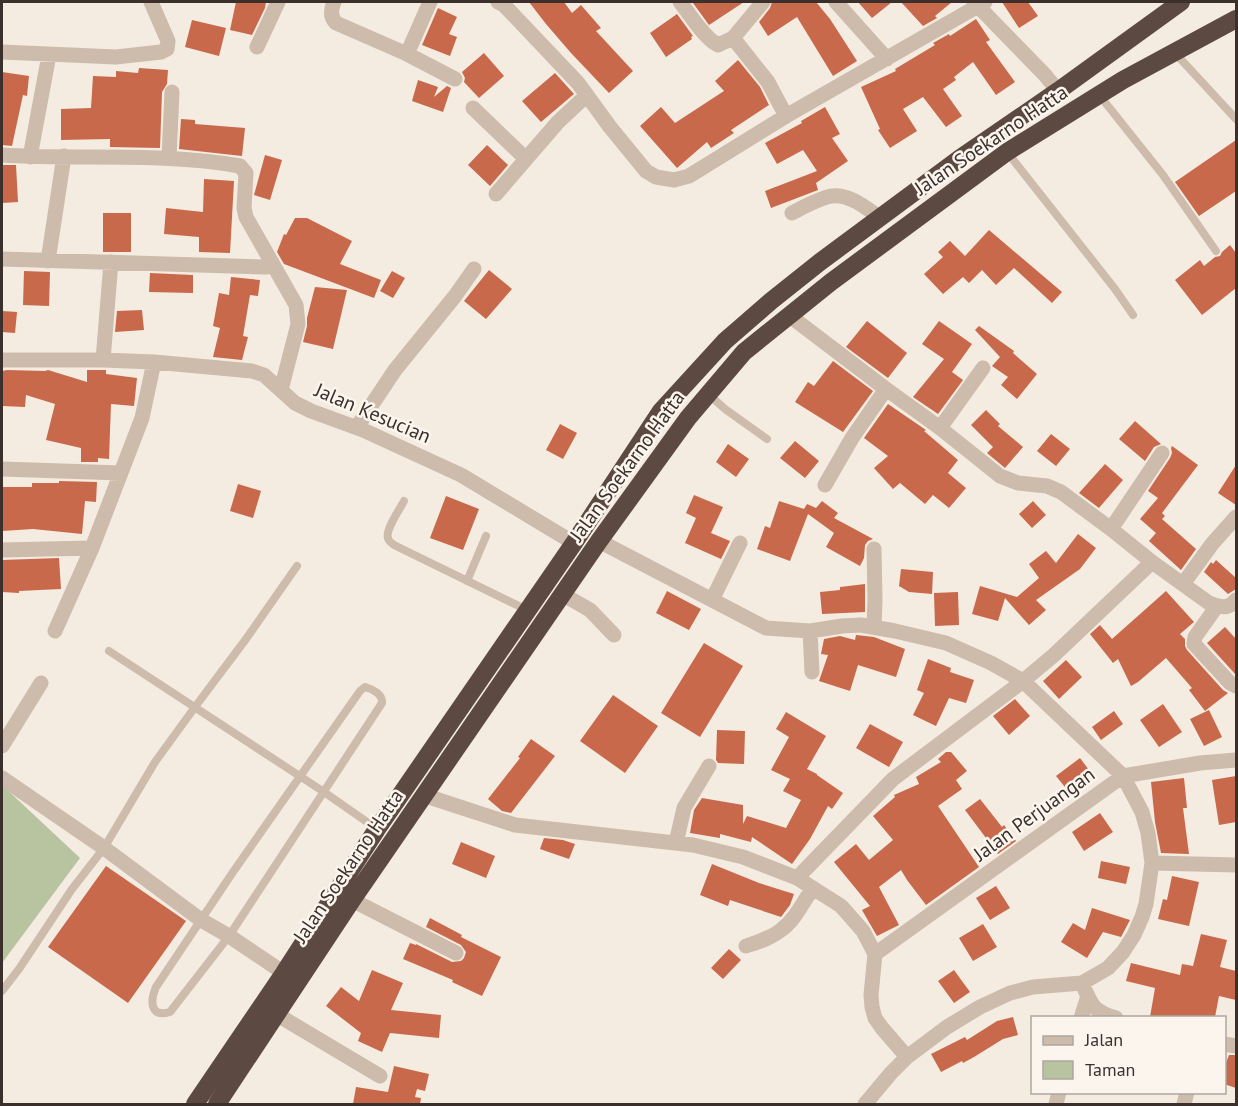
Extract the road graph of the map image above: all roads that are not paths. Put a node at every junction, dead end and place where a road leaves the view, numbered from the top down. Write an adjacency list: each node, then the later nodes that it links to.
1 (151, 2): 17 (street)
2 (278, 2): 13 (street)
3 (334, 2): 16 (street)
4 (430, 2): 16 (street)
5 (680, 2): 12 (street)
6 (763, 2): 12 (street)
7 (836, 2): 18 (street)
8 (1181, 2): 20 (highway, Jalan Soekarno Hatta)
9 (504, 3): 22 (street)
10 (979, 3): 18 (street); 20 (street)
11 (1236, 19): 15 (highway, Jalan Soekarno Hatta)
12 (733, 38): 25 (street)
13 (257, 47)
14 (2, 52): 17 (street)
15 (1175, 53): 23 (highway, Jalan Soekarno Hatta); 26 (lane)
16 (407, 54): 19 (street)
17 (49, 55): 30 (street)
18 (887, 58): 25 (street)
19 (455, 79)
20 (1058, 92): 35 (highway, Jalan Soekarno Hatta)
21 (172, 93): 31 (street)
22 (587, 95): 25 (street); 32 (street)
23 (1099, 95): 27 (highway, Jalan Soekarno Hatta); 36 (lane)
24 (473, 108): 32 (street)
25 (786, 117)
26 (1236, 118)
27 (1006, 152): 42 (lane); 43 (highway, Jalan Soekarno Hatta)
28 (2, 156): 30 (street)
29 (64, 156): 30 (street); 31 (street); 38 (street)
30 (30, 157)
31 (169, 158): 40 (street)
32 (526, 159): 33 (street)
33 (496, 194)
34 (792, 213): 35 (street)
35 (879, 217): 63 (highway, Jalan Soekarno Hatta)
36 (1216, 250)
37 (2, 259): 38 (street)
38 (48, 261): 39 (street)
39 (111, 262): 40 (street); 45 (street)
40 (274, 266): 49 (street)
41 (474, 269): 51 (street)
42 (1134, 315)
43 (790, 316): 48 (street); 50 (highway, Jalan Soekarno Hatta)
44 (2, 360): 45 (street, Jalan Kesucian)
45 (103, 360): 46 (street, Jalan Kesucian)
46 (154, 362): 49 (street, Jalan Kesucian); 56 (street)
47 (983, 368): 52 (street)
48 (886, 389): 52 (street); 57 (street)
49 (281, 390): 51 (street, Jalan Kesucian)
50 (708, 394): 53 (lane); 62 (highway, Jalan Soekarno Hatta)
51 (357, 427): 63 (street, Jalan Kesucian)
52 (940, 428): 60 (street)
53 (766, 439)
54 (1162, 453): 60 (street)
55 (2, 469): 56 (street)
56 (121, 473): 65 (street)
57 (825, 485)
58 (404, 501): 70 (lane)
59 (1236, 517): 71 (street)
60 (1111, 529): 68 (street)
61 (486, 536): 70 (lane)
62 (599, 541): 72 (highway, Jalan Soekarno Hatta); 73 (street)
63 (574, 543): 76 (highway, Jalan Soekarno Hatta)
64 (740, 543): 73 (street)
65 (92, 548): 67 (street); 78 (street)
66 (874, 549): 77 (street)
67 (2, 550)
68 (1152, 562): 71 (street); 83 (street)
69 (297, 566): 86 (lane)
70 (467, 581): 76 (lane)
71 (1183, 584): 75 (street)
72 (562, 594): 80 (street); 94 (highway, Jalan Soekarno Hatta)
73 (712, 600): 79 (street)
74 (1236, 600): 75 (street)
75 (1217, 606): 85 (street)
76 (528, 610): 95 (highway, Jalan Soekarno Hatta)
77 (874, 627): 79 (street); 83 (street)
78 (56, 631)
79 (810, 632): 82 (street)
80 (614, 635)
81 (109, 651): 86 (lane)
82 (812, 672)
83 (1023, 681): 91 (street); 100 (street)
84 (41, 682): 87 (street)
85 (1236, 686)
86 (195, 707): 90 (lane); 97 (lane)
87 (2, 746)
88 (1236, 759): 91 (street, Jalan Perjuangan)
89 (710, 766): 96 (street)
90 (300, 777): 93 (lane); 93 (lane); 103 (lane)
91 (1123, 777): 98 (street); 107 (street, Jalan Perjuangan)
92 (2, 778): 97 (street)
93 (324, 792): 95 (lane); 104 (lane)
94 (423, 795): 96 (street); 102 (highway, Jalan Soekarno Hatta)
95 (377, 829): 108 (highway, Jalan Soekarno Hatta)
96 (676, 843): 100 (street)
97 (104, 848): 103 (street); 110 (lane)
98 (1152, 863): 99 (street); 109 (street)
99 (1236, 865)
100 (797, 878): 101 (street)
101 (813, 888): 105 (street); 107 (street)
102 (352, 900): 106 (street); 111 (highway, Jalan Soekarno Hatta)
103 (201, 920): 104 (street); 104 (lane)
104 (229, 936): 108 (street)
105 (746, 946)
106 (456, 953)
107 (876, 954): 114 (street)
108 (284, 973): 117 (highway, Jalan Soekarno Hatta)
109 (1085, 989): 112 (street); 113 (street); 114 (street)
110 (2, 991)
111 (276, 1014): 115 (street); 116 (highway, Jalan Soekarno Hatta)
112 (1081, 1016)
113 (1113, 1016)
114 (906, 1057): 118 (street)
115 (380, 1076)
116 (222, 1103)
117 (195, 1104)
118 (865, 1104)

